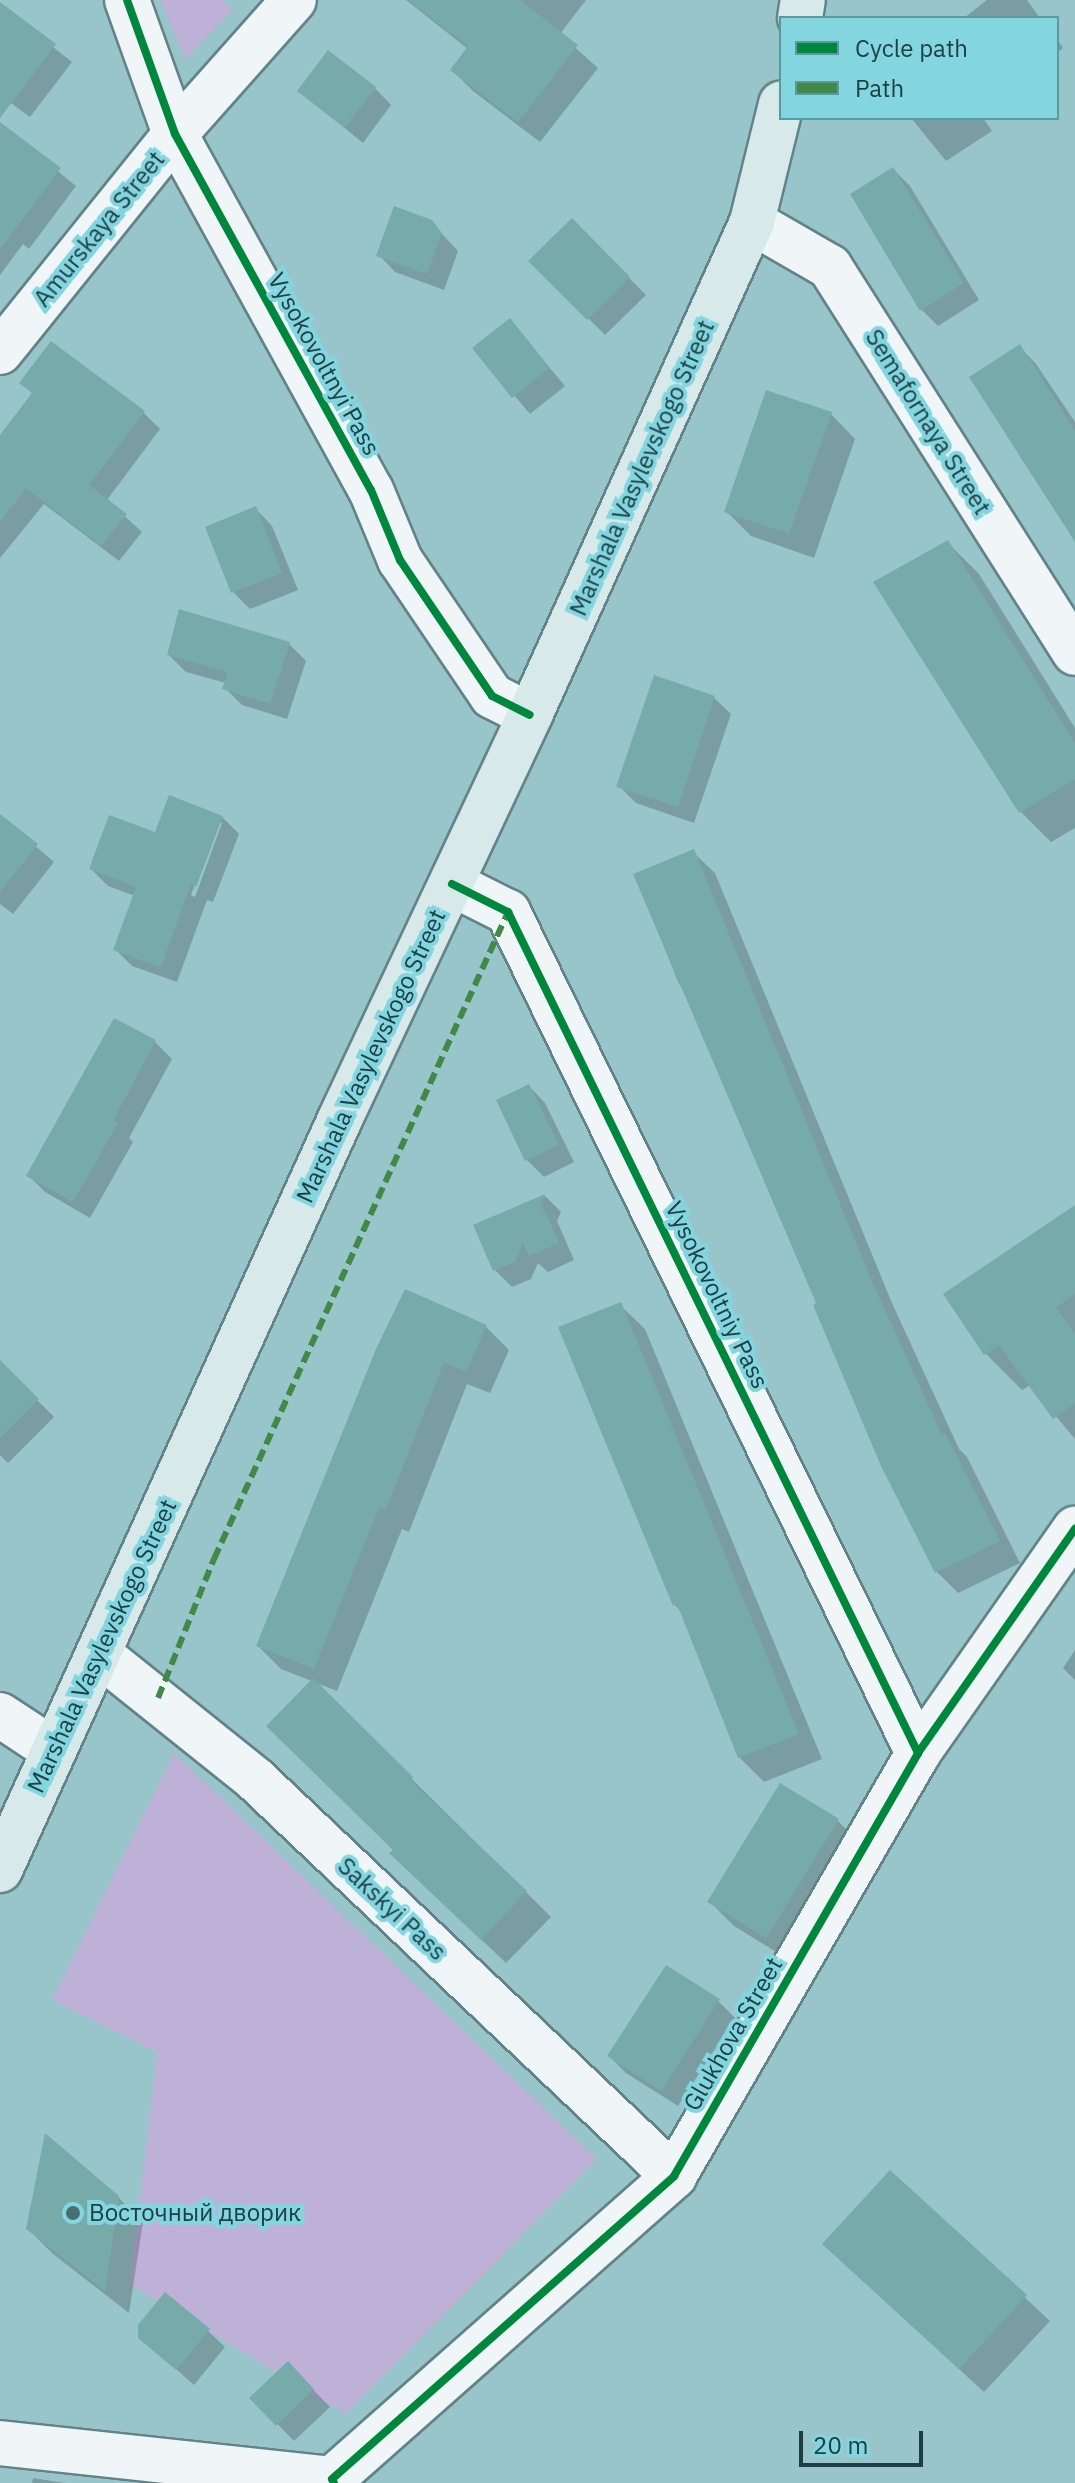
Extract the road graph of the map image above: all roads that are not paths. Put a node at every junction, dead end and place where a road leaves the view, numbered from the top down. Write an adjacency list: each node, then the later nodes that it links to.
1 (127, 0): 4 (street, Vysokovoltnyi Pass)
2 (294, 0): 4 (street, Amurskaya Street)
3 (779, 112): 5 (main road, Marshala Vasylevskogo Street)
4 (175, 134): 6 (street, Amurskaya Street); 8 (street, Vysokovoltnyi Pass)
5 (752, 222): 7 (street, Semafornaya Street); 8 (main road, Marshala Vasylevskogo Street)
6 (0, 352)
7 (1075, 653)
8 (530, 715): 9 (main road, Marshala Vasylevskogo Street)
9 (452, 884): 11 (main road, Marshala Vasylevskogo Street); 14 (street, Vysokovoltniy Pass)
10 (1075, 1529): 14 (street, Glukhova Street)
11 (99, 1654): 13 (main road, Marshala Vasylevskogo Street); 16 (street, Sakskyi Pass)
12 (0, 1715): 13 (street)
13 (53, 1750): 15 (main road, Marshala Vasylevskogo Street)
14 (918, 1753): 16 (street, Glukhova Street)
15 (0, 1870)
16 (674, 2176): 18 (street, Glukhova Street)
17 (0, 2443): 18 (street)
18 (333, 2481)

